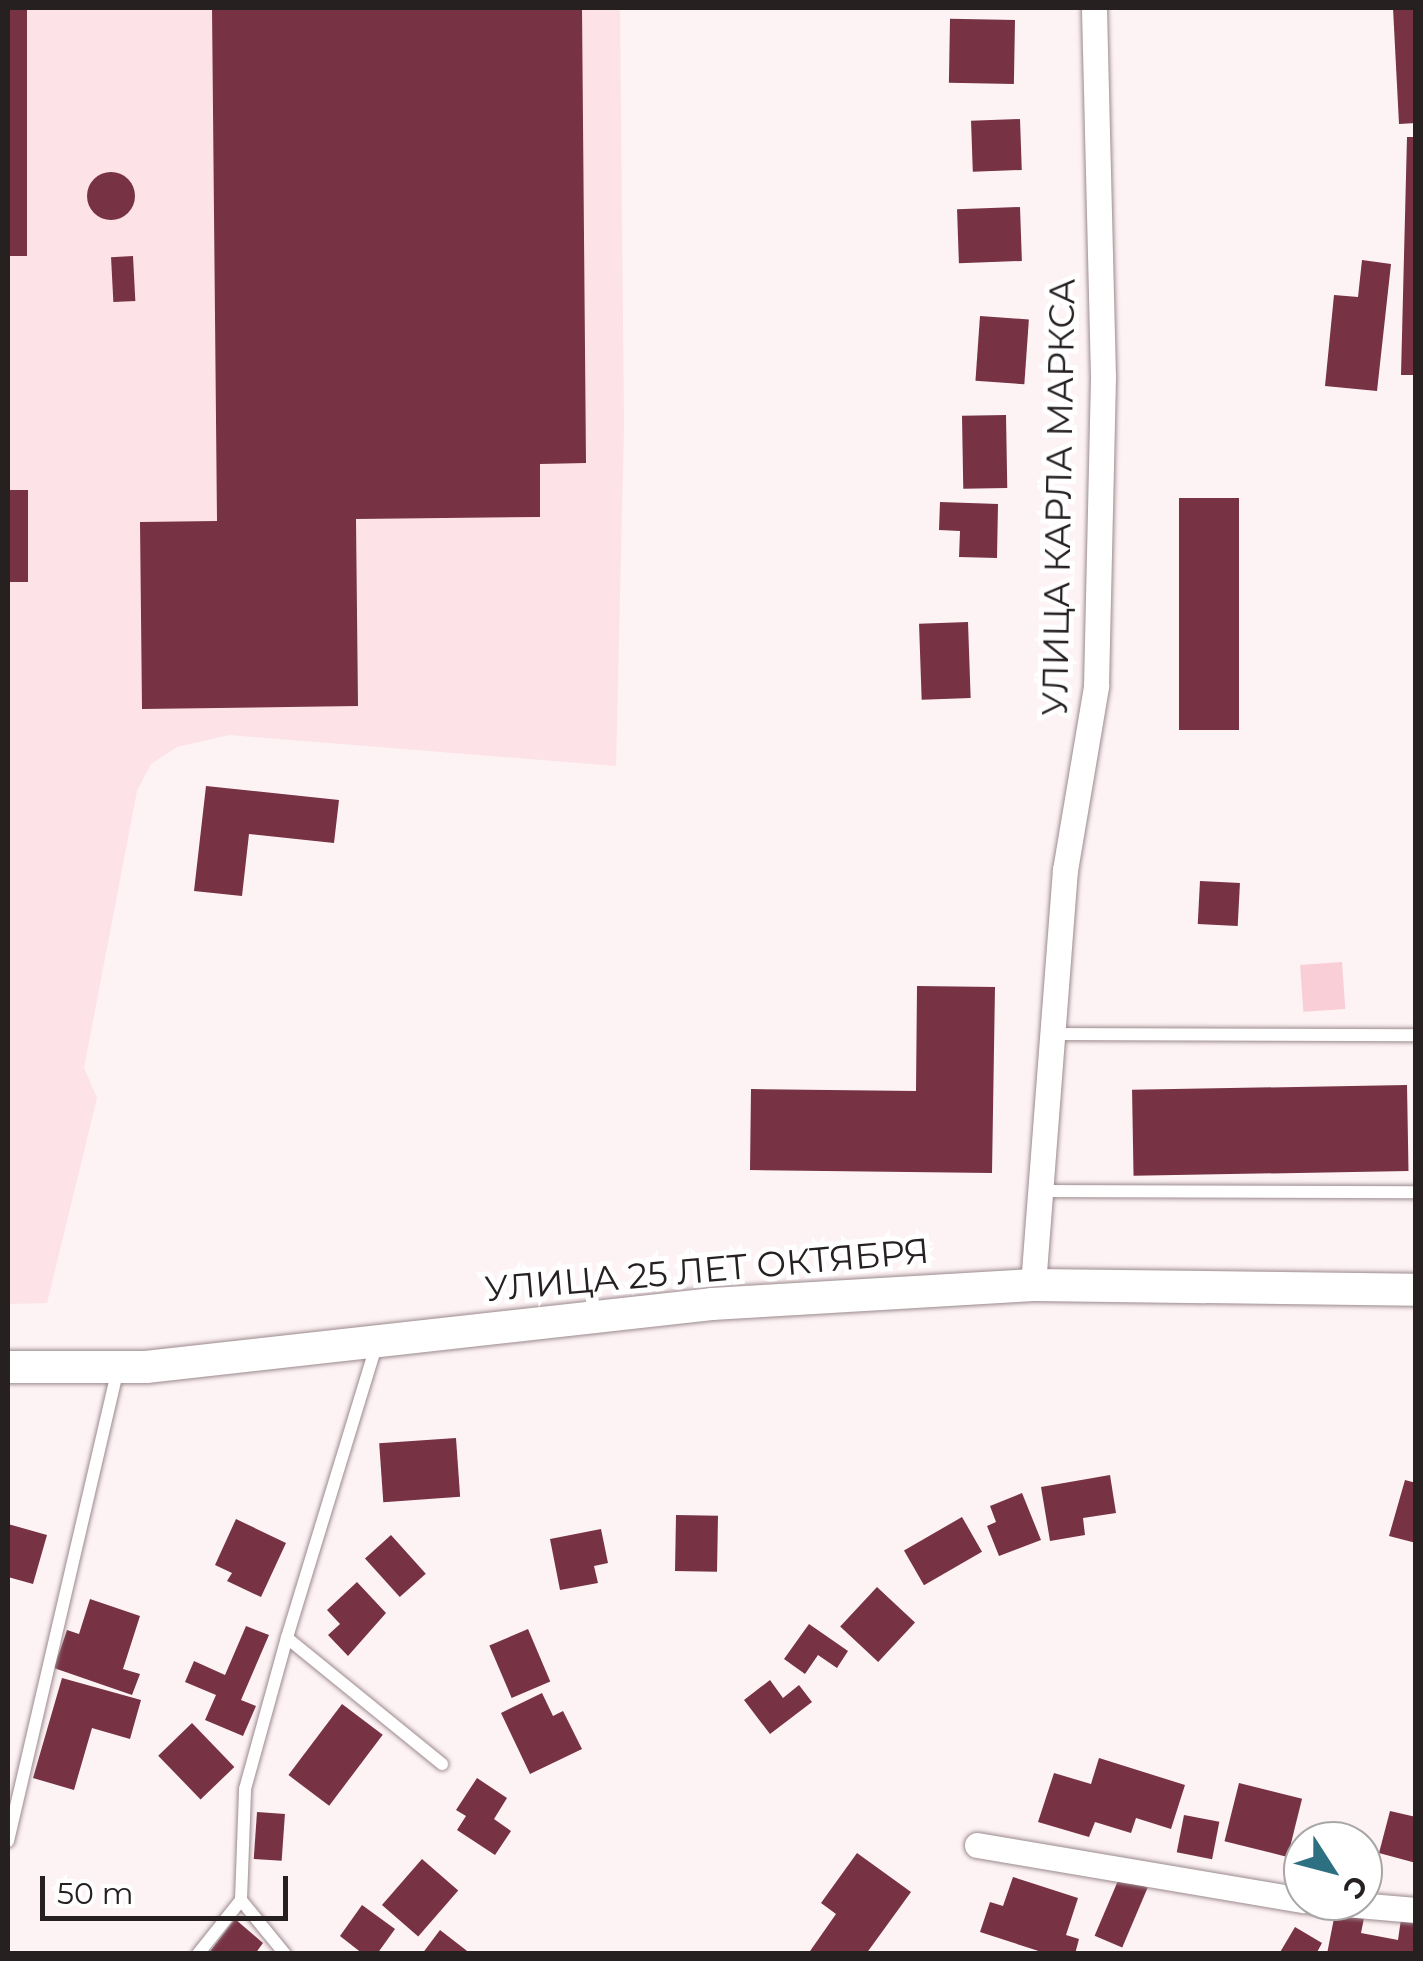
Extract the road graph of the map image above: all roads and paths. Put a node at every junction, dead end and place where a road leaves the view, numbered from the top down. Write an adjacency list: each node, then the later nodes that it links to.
1 (1094, 8): 2 (street, УЛИЦА КАРЛА МАРКСА)
2 (1053, 1034): 3 (lane); 4 (street, УЛИЦА КАРЛА МАРКСА)
3 (1416, 1035)
4 (1041, 1191): 5 (lane); 6 (street, УЛИЦА КАРЛА МАРКСА)
5 (1416, 1192)
6 (1034, 1284): 7 (street, УЛИЦА 25 ЛЕТ ОКТЯБРЯ); 8 (street, УЛИЦА 25 ЛЕТ ОКТЯБРЯ)
7 (1416, 1290)
8 (378, 1341): 10 (street, УЛИЦА 25 ЛЕТ ОКТЯБРЯ); 11 (lane)
9 (8, 1367): 10 (street, УЛИЦА 25 ЛЕТ ОКТЯБРЯ)
10 (118, 1367): 13 (lane)
11 (287, 1638): 12 (lane); 16 (lane)
12 (442, 1764)
13 (8, 1840)
14 (977, 1845): 15 (street)
15 (1283, 1897)
16 (242, 1900): 19 (lane); 20 (lane)
17 (1383, 1907): 18 (street)
18 (1416, 1910)
19 (198, 1954)
20 (285, 1954)

